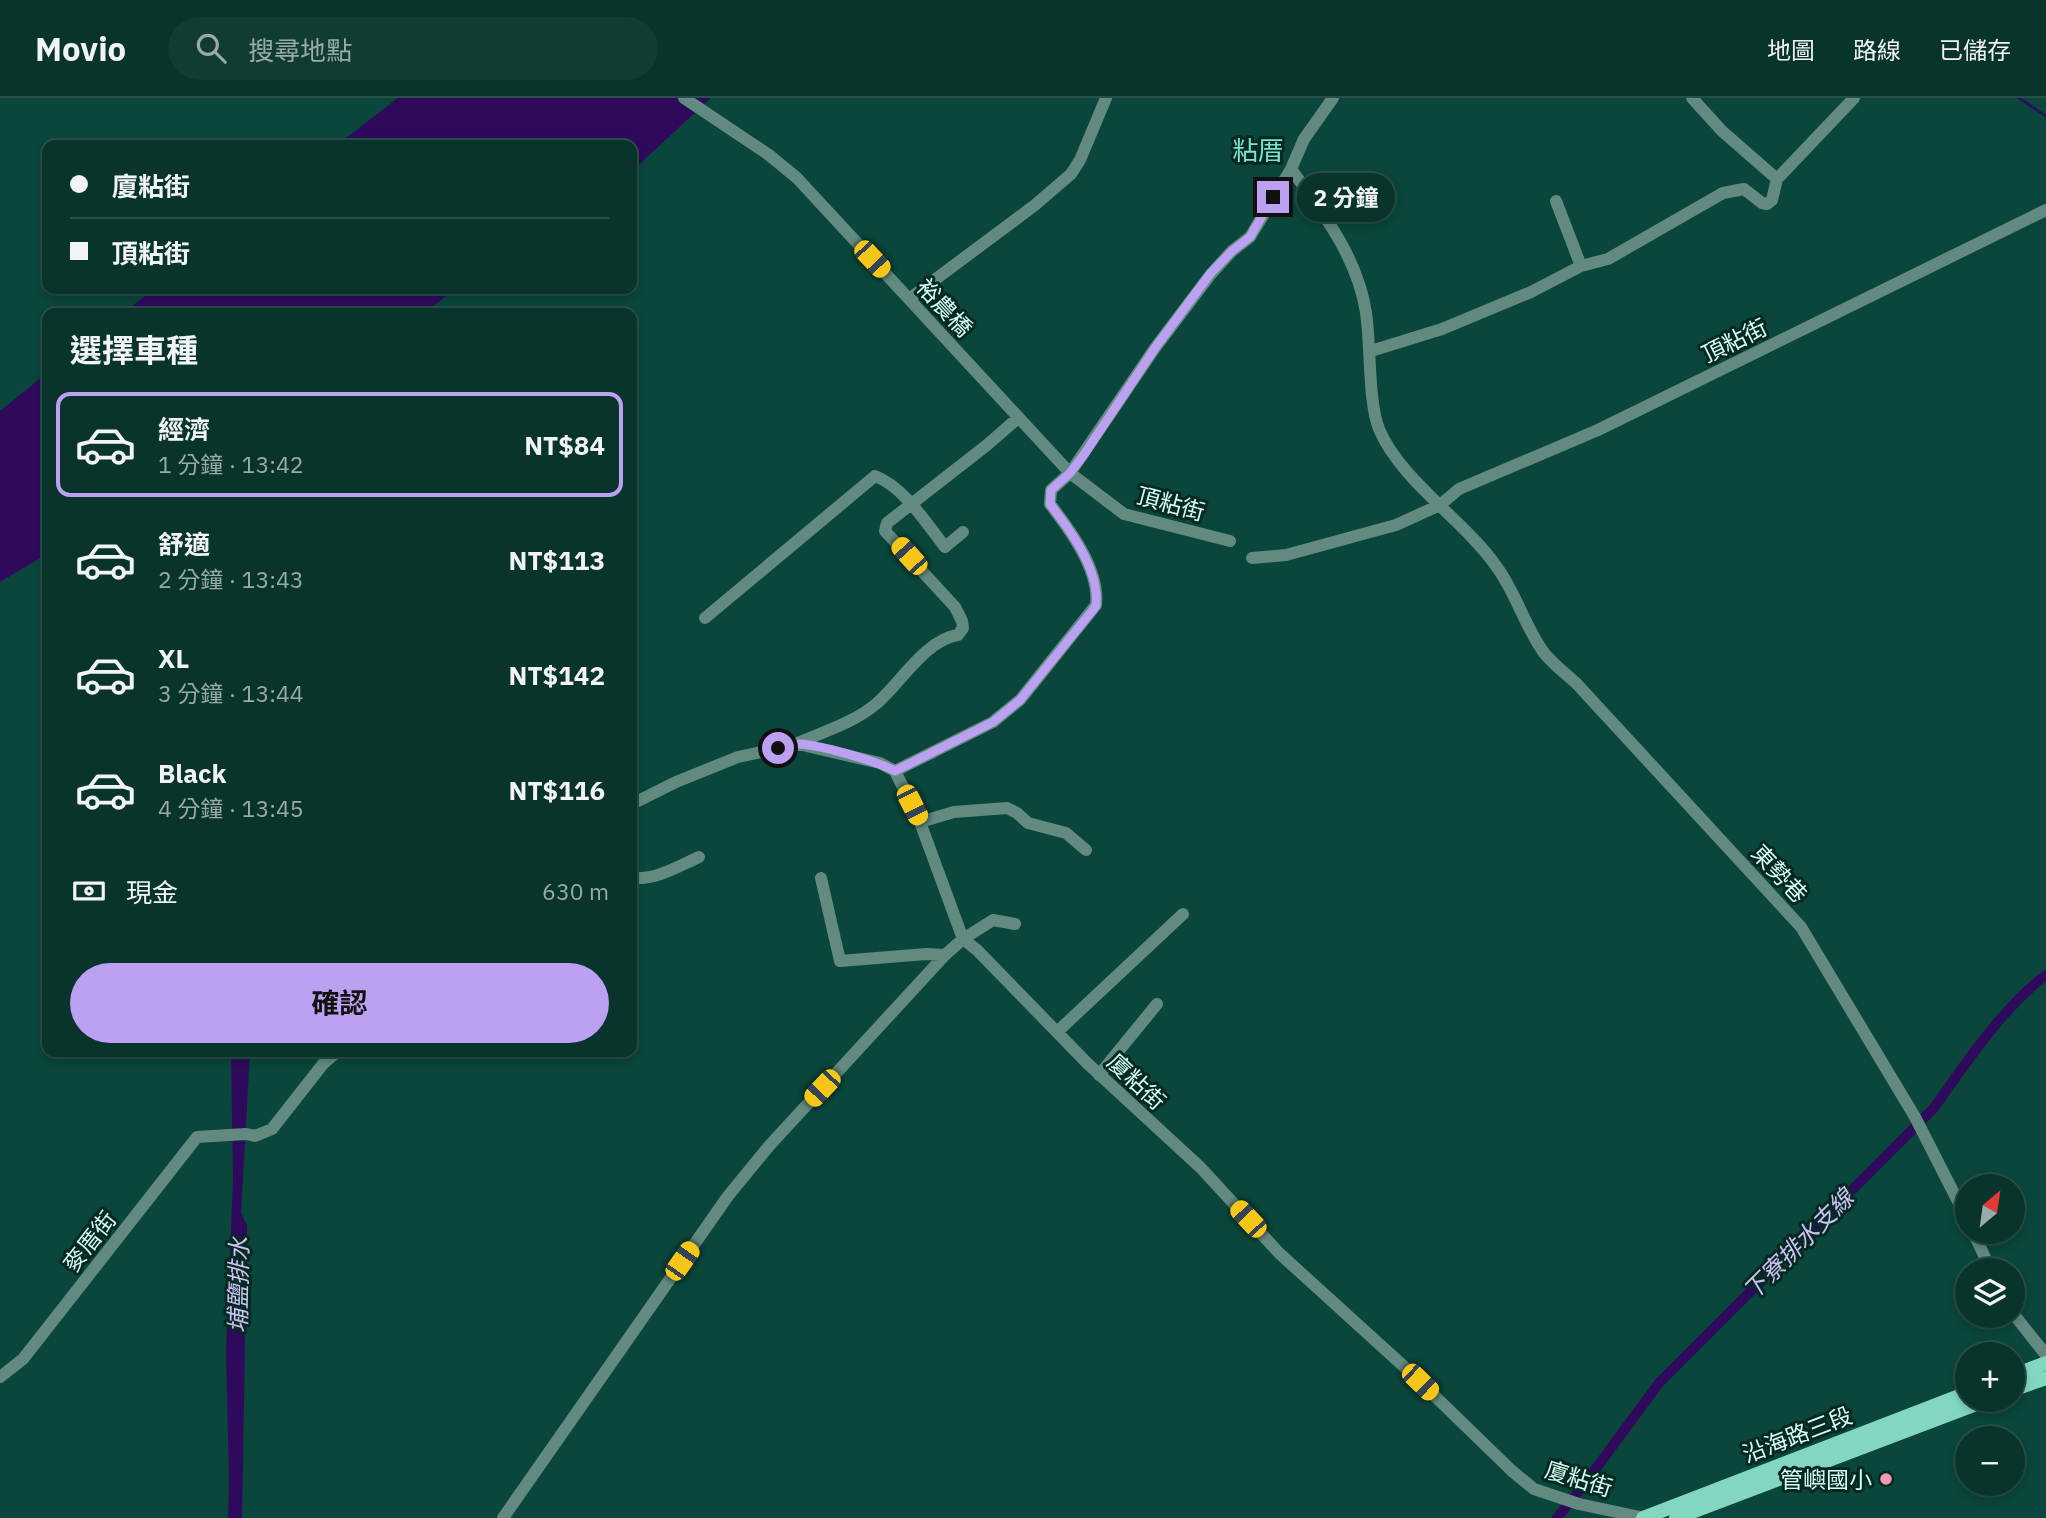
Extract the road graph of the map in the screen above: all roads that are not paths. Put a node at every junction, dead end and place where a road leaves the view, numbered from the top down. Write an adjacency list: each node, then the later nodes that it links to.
1 (684, 98): 11 (street, 裕農橋)
2 (1105, 98): 11 (street)
3 (1333, 98): 6 (street)
4 (1692, 98): 7 (street)
5 (1854, 98): 7 (street)
6 (1291, 169): 12 (street); 14 (street)
7 (1777, 179): 10 (street)
8 (1556, 201): 10 (street)
9 (2046, 210): 16 (street, 頂粘街)
10 (1581, 266): 12 (street)
11 (909, 299): 13 (street, 裕農橋)
12 (1371, 351): 16 (street)
13 (1018, 418): 14 (street, 裕農橋); 15 (street)
14 (1070, 473): 18 (street, 頂粘街); 22 (street)
15 (910, 504): 17 (street); 20 (street); 21 (street)
16 (1440, 505): 19 (street, 頂粘街); 37 (street, 東勢巷)
17 (963, 532)
18 (1230, 541)
19 (1252, 558)
20 (705, 618)
21 (798, 744): 22 (street); 23 (street)
22 (895, 771): 24 (street, 廈粘街)
23 (637, 802)
24 (920, 821): 25 (street); 31 (street, 廈粘街)
25 (1086, 850)
26 (699, 858): 27 (street)
27 (637, 878)
28 (821, 878): 32 (street)
29 (1183, 914): 34 (street)
30 (1015, 924): 31 (street)
31 (964, 939): 32 (street); 34 (street, 廈粘街)
32 (945, 955): 48 (street)
33 (1157, 1004): 36 (street)
34 (1057, 1032): 36 (street, 廈粘街)
35 (331, 1057): 42 (street, 麥厝街)
36 (1100, 1075): 49 (street, 廈粘街)
37 (1955, 1195)
38 (2025, 1328): 39 (street)
39 (2046, 1355)
40 (2046, 1363): 41 (main road)
41 (2025, 1371)
42 (0, 1377)
43 (2046, 1378): 44 (main road)
44 (2025, 1385)
45 (1955, 1399): 47 (main road, 沿海路三段)
46 (1955, 1411): 47 (main road, 沿海路三段)
47 (1816, 1457): 49 (main road, 沿海路三段); 50 (main road, 沿海路三段)
48 (503, 1518)
49 (1644, 1518)
50 (1676, 1518)

